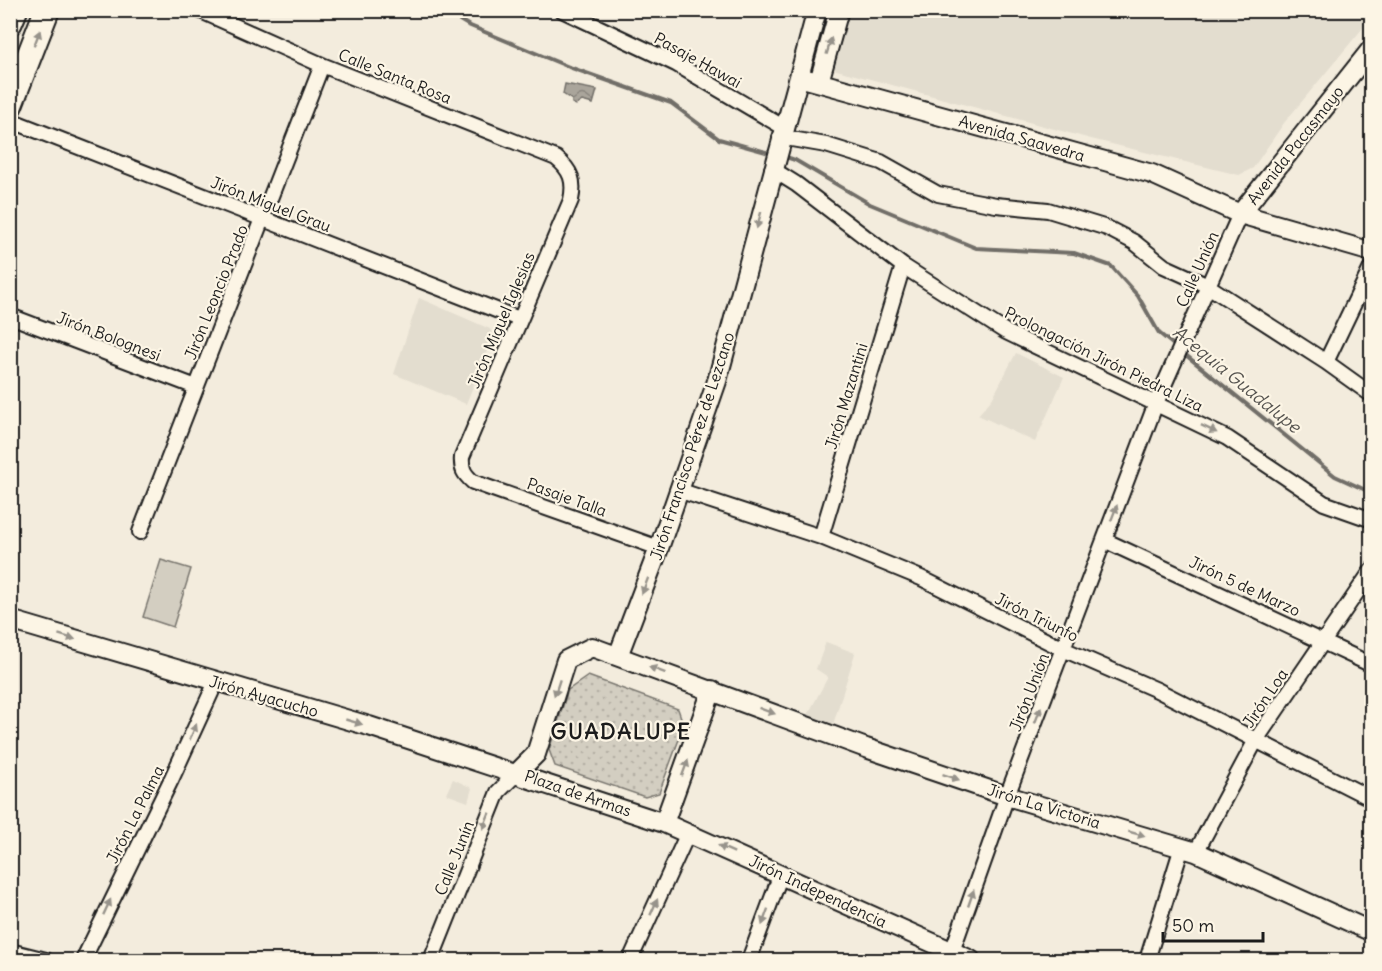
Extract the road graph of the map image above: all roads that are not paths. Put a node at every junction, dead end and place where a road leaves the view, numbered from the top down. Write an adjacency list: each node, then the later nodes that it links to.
1 (15, 10): 7 (highway)
2 (47, 10): 12 (highway, one-way to 2)
3 (199, 10): 9 (street, Calle Santa Rosa)
4 (562, 10): 14 (street, Pasaje Hawai)
5 (817, 10): 10 (street, Jirón Francisco Pérez de Lezcano)
6 (839, 10): 11 (street, one-way to 6)
7 (10, 22)
8 (1371, 48): 16 (street, Avenida Pacasmayo)
9 (322, 65): 15 (street, Calle Santa Rosa); 17 (street, Jirón Leoncio Prado)
10 (799, 77): 11 (street, Avenida Saavedra); 14 (street, Jirón Francisco Pérez de Lezcano)
11 (819, 82): 16 (street, Avenida Saavedra)
12 (10, 105)
13 (10, 120): 17 (street, Jirón Miguel Grau)
14 (777, 149): 19 (street, Prolongación Jirón Piedra Liza); 21 (street); 29 (street, Jirón Francisco Pérez de Lezcano, one-way to 29)
15 (572, 178): 23 (street, Jirón Miguel Iglesias)
16 (1240, 214): 18 (street, Avenida Saavedra); 21 (street, Calle Unión)
17 (262, 219): 23 (street, Jirón Miguel Grau); 25 (street, Jirón Leoncio Prado)
18 (1371, 252)
19 (903, 266): 27 (street, Prolongación Jirón Piedra Liza); 32 (street, Jirón Mazantini)
20 (1371, 266): 24 (street)
21 (1208, 286): 24 (street); 27 (street, Calle Unión)
22 (10, 316): 25 (street, Jirón Bolognesi)
23 (519, 319): 28 (street, Jirón Miguel Iglesias)
24 (1326, 362): 26 (street)
25 (196, 387): 31 (street, Jirón Leoncio Prado)
26 (1371, 395)
27 (1156, 403): 30 (street, Prolongación Jirón Piedra Liza, one-way to 30); 33 (street, Jirón Unión, one-way to 27)
28 (465, 475): 34 (street, Pasaje Talla)
29 (678, 490): 32 (street, Jirón Triunfo); 34 (street, Jirón Francisco Pérez de Lezcano)
30 (1371, 520)
31 (140, 532)
32 (821, 537): 38 (street, Jirón Triunfo)
33 (1104, 540): 37 (street, Jirón 5 de Marzo); 38 (street, Jirón Unión)
34 (659, 548): 39 (street, Jirón Francisco Pérez de Lezcano, one-way to 39)
35 (1371, 570): 37 (street, Jirón Loa)
36 (10, 620): 41 (street, Jirón Ayacucho, one-way to 41)
37 (1324, 641): 40 (street, Jirón 5 de Marzo); 43 (street, Jirón Loa)
38 (1063, 648): 43 (street, Jirón Triunfo); 45 (street, Jirón Unión, one-way to 38)
39 (618, 656): 42 (street, Plaza de Armas, one-way to 39); 44 (street, Plaza de Armas, one-way to 44)
40 (1371, 665)
41 (216, 682): 44 (street, Jirón Ayacucho, one-way to 44); 55 (street, Jirón La Palma, one-way to 41)
42 (712, 690): 45 (street, Jirón La Victoria, one-way to 45); 47 (street, one-way to 42)
43 (1256, 740): 46 (street, Jirón Triunfo); 49 (street, Jirón Loa)
44 (517, 773): 47 (street, Plaza de Armas); 56 (street, Calle Junín, one-way to 56)
45 (1007, 796): 49 (street, Jirón La Victoria, one-way to 49); 53 (street, Jirón Unión, one-way to 45)
46 (1371, 799)
47 (664, 823): 48 (street, Jirón Independencia)
48 (688, 832): 50 (street, Jirón Independencia, one-way to 48); 57 (street, one-way to 48)
49 (1189, 850): 51 (street, Jirón La Victoria); 60 (street, Jirón Loa)
50 (782, 874): 53 (street, Jirón Independencia); 58 (street, one-way to 58)
51 (1371, 932)
52 (10, 951): 54 (street)
53 (950, 957): 59 (street, Jirón Independencia)
54 (46, 960)
55 (83, 960)
56 (431, 960)
57 (630, 960)
58 (749, 960)
59 (971, 960)
60 (1147, 960)

